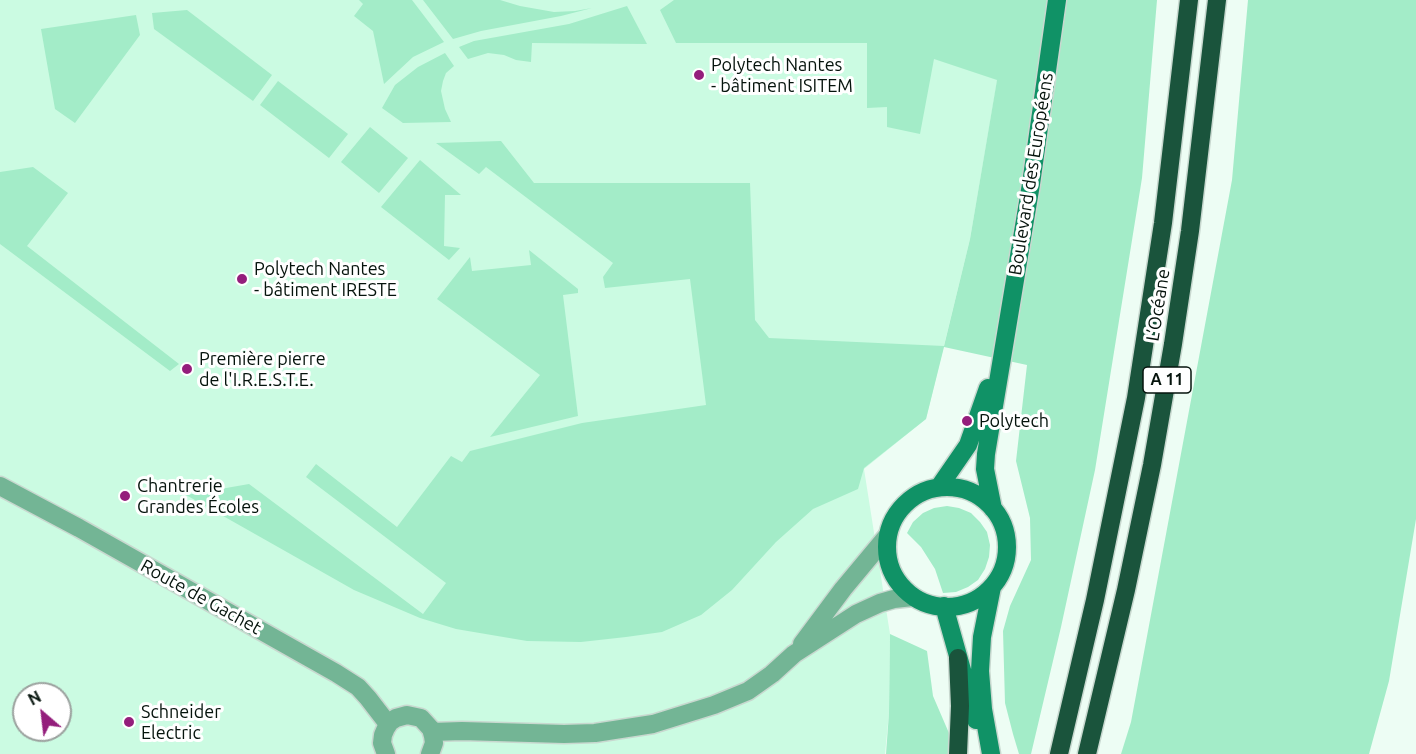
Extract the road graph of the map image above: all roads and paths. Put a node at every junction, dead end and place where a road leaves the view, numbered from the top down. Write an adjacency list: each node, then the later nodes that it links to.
1 (1058, 0): 4 (street, Boulevard des Européens)
2 (1189, 0): 21 (highway, L’Océane / A 11)
3 (1217, 0): 22 (highway, L’Océane / A 11)
4 (1003, 347): 6 (street, Boulevard des Européens); 7 (street, Boulevard des Européens)
5 (0, 486): 14 (street, Route de Gachet)
6 (939, 487): 7 (street); 8 (street)
7 (993, 509): 9 (street)
8 (888, 535): 10 (street); 12 (street)
9 (992, 586): 11 (street); 20 (street)
10 (913, 597): 11 (street); 12 (street)
11 (944, 606): 13 (street)
12 (794, 654): 15 (street)
13 (958, 658): 18 (highway); 19 (street)
14 (388, 724): 15 (street); 16 (street)
15 (432, 732): 17 (street)
16 (386, 754)
17 (430, 754)
18 (958, 754)
19 (987, 754)
20 (991, 754)
21 (1059, 754)
22 (1087, 754)

